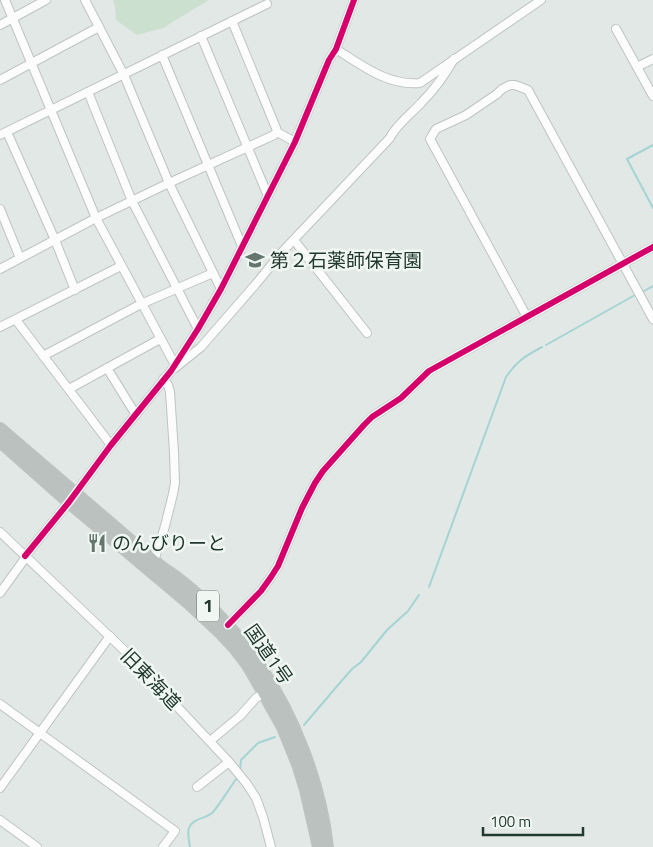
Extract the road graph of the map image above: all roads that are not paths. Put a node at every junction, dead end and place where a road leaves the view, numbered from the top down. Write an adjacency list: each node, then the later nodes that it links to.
1 (5, 0): 7 (street)
2 (46, 0): 7 (street)
3 (85, 0): 10 (street)
4 (354, 0): 13 (street)
5 (541, 0): 15 (street)
6 (266, 4): 8 (street)
7 (12, 18): 9 (street); 17 (street)
8 (232, 21): 12 (street); 24 (street)
9 (0, 25)
10 (99, 26): 17 (street); 19 (street)
11 (616, 29): 18 (street)
12 (201, 36): 14 (street); 27 (street)
13 (336, 49): 15 (street); 26 (street)
14 (162, 55): 19 (street); 28 (street)
15 (454, 59): 35 (street)
16 (653, 59): 18 (street)
17 (31, 63): 20 (street); 23 (street)
18 (637, 67): 22 (street)
19 (124, 75): 21 (street); 29 (street)
20 (0, 80)
21 (88, 92): 23 (street); 31 (street)
22 (653, 96)
23 (51, 110): 25 (street); 33 (street)
24 (277, 132): 26 (street); 27 (street)
25 (4, 134): 34 (street)
26 (295, 142): 30 (street)
27 (248, 147): 28 (street); 30 (street)
28 (208, 165): 29 (street); 36 (street)
29 (169, 183): 31 (street); 42 (street)
30 (268, 196): 36 (street)
31 (132, 201): 33 (street); 43 (street)
32 (0, 209): 38 (street)
33 (96, 218): 34 (street); 40 (street)
34 (55, 240): 38 (street); 45 (street)
35 (294, 240): 52 (street); 56 (street)
36 (242, 246): 44 (street)
37 (653, 247): 39 (street)
38 (20, 258): 41 (street)
39 (622, 263): 47 (street); 47 (street); 48 (street)
40 (121, 266): 45 (street); 46 (street)
41 (0, 269)
42 (213, 273): 43 (street); 44 (street)
43 (177, 289): 46 (street); 51 (street)
44 (221, 289): 51 (street)
45 (75, 290): 49 (street)
46 (141, 304): 53 (street); 54 (street)
47 (528, 316): 68 (street)
48 (653, 319)
49 (16, 320): 50 (street); 54 (street)
50 (0, 327)
51 (198, 330): 56 (street)
52 (367, 333)
53 (160, 339): 55 (street); 56 (street)
54 (43, 356): 58 (street)
55 (107, 368): 58 (street); 59 (street)
56 (173, 368): 57 (street)
57 (164, 379): 59 (street); 66 (street)
58 (68, 389): 62 (street)
59 (136, 414): 62 (street)
60 (0, 429): 63 (highway, 国道1号 / 1)
61 (0, 441): 63 (highway, 国道1号 / 1)
62 (111, 445): 63 (street)
63 (72, 497): 65 (street); 66 (highway, 国道1号 / 1)
64 (0, 532): 65 (street, 旧東海道)
65 (26, 557): 67 (street); 69 (street, 旧東海道)
66 (153, 566): 68 (highway, 国道1号 / 1); 70 (highway, 国道1号 / 1)
67 (0, 594)
68 (228, 625): 77 (highway, 国道1号 / 1)
69 (110, 636): 72 (street); 73 (street, 旧東海道)
70 (264, 693): 73 (street); 77 (highway, 国道1号 / 1)
71 (0, 704): 72 (street)
72 (40, 732): 76 (street); 80 (street)
73 (210, 741): 74 (street, 旧東海道)
74 (229, 762): 75 (street); 81 (street, 旧東海道)
75 (197, 787)
76 (0, 788)
77 (318, 816): 82 (highway, 国道1号 / 1); 83 (highway, 国道1号 / 1)
78 (0, 820): 79 (street)
79 (37, 847)
80 (163, 847)
81 (272, 847)
82 (318, 847)
83 (327, 847)

